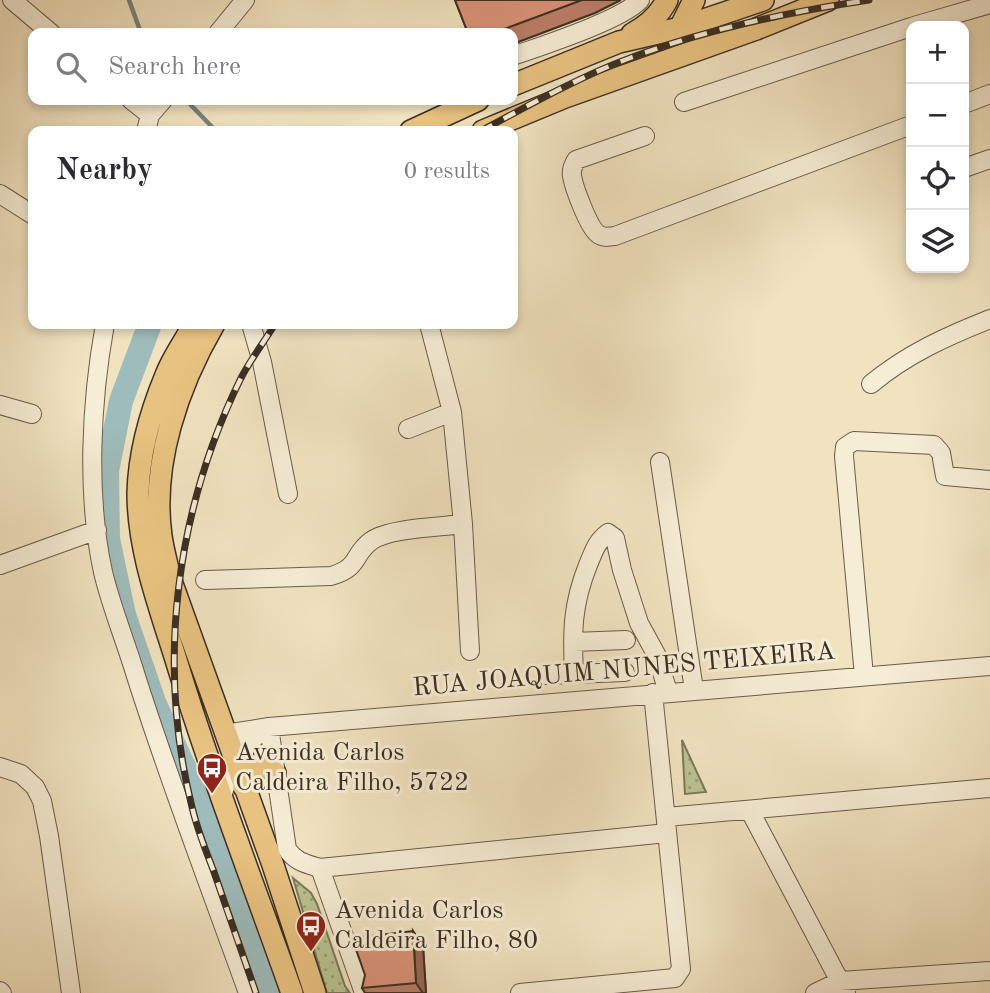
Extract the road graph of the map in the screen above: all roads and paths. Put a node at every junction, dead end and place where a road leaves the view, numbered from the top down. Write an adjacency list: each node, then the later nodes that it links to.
1 (12, 0): 10 (street)
2 (245, 0): 11 (street)
3 (640, 0): 15 (street)
4 (667, 0): 14 (main road)
5 (694, 0): 12 (main road)
6 (828, 0): 16 (main road)
7 (759, 1): 12 (main road)
8 (990, 4): 9 (street)
9 (933, 21)
10 (45, 28)
11 (222, 28)
12 (680, 28): 14 (main road); 16 (main road)
13 (906, 29): 19 (street)
14 (619, 42): 17 (main road)
15 (518, 54)
16 (632, 72): 26 (main road)
17 (518, 83)
18 (990, 94): 20 (street)
19 (684, 102)
20 (969, 102)
21 (135, 105): 24 (street)
22 (160, 105): 24 (street)
23 (467, 105): 25 (main road)
24 (148, 123)
25 (422, 126)
26 (497, 126)
27 (906, 126): 28 (street)
28 (645, 136)
29 (990, 159): 30 (street)
30 (969, 166)
31 (0, 194): 32 (street)
32 (28, 212)
33 (990, 319): 39 (street)
34 (104, 329): 48 (street)
35 (191, 329): 68 (main road)
36 (212, 329): 62 (main road)
37 (252, 329): 46 (street)
38 (430, 329): 41 (street)
39 (871, 384)
40 (0, 405): 42 (street)
41 (452, 412): 43 (street); 47 (street)
42 (32, 414)
43 (408, 429)
44 (660, 462): 59 (street)
45 (990, 480): 58 (street)
46 (288, 494)
47 (463, 524): 50 (street); 53 (street)
48 (97, 530): 49 (street); 76 (street)
49 (0, 565)
50 (205, 580)
51 (626, 640): 52 (street)
52 (573, 642): 56 (street); 60 (street)
53 (470, 651)
54 (990, 666): 58 (street, RUA JOAQUIM NUNES TEIXEIRA)
55 (625, 672): 56 (street)
56 (574, 674): 57 (street)
57 (545, 675)
58 (864, 676): 59 (street, RUA JOAQUIM NUNES TEIXEIRA)
59 (694, 690): 60 (street, RUA JOAQUIM NUNES TEIXEIRA)
60 (661, 692): 61 (street, RUA JOAQUIM NUNES TEIXEIRA); 70 (street)
61 (266, 727): 62 (street, RUA JOAQUIM NUNES TEIXEIRA); 63 (street); 65 (street)
62 (225, 734): 63 (main road)
63 (234, 761): 66 (main road); 68 (street)
64 (0, 767): 75 (street)
65 (275, 773): 66 (main road); 71 (street)
66 (244, 787): 78 (main road)
67 (990, 788): 69 (street)
68 (222, 796): 77 (main road)
69 (750, 811): 70 (street); 73 (street)
70 (667, 825): 71 (street); 74 (street)
71 (320, 868): 79 (street)
72 (990, 971): 73 (street)
73 (843, 987): 81 (street)
74 (619, 988): 80 (street)
75 (71, 993)
76 (248, 993)
77 (292, 993)
78 (315, 993)
79 (364, 993)
80 (520, 993)
81 (816, 993)

